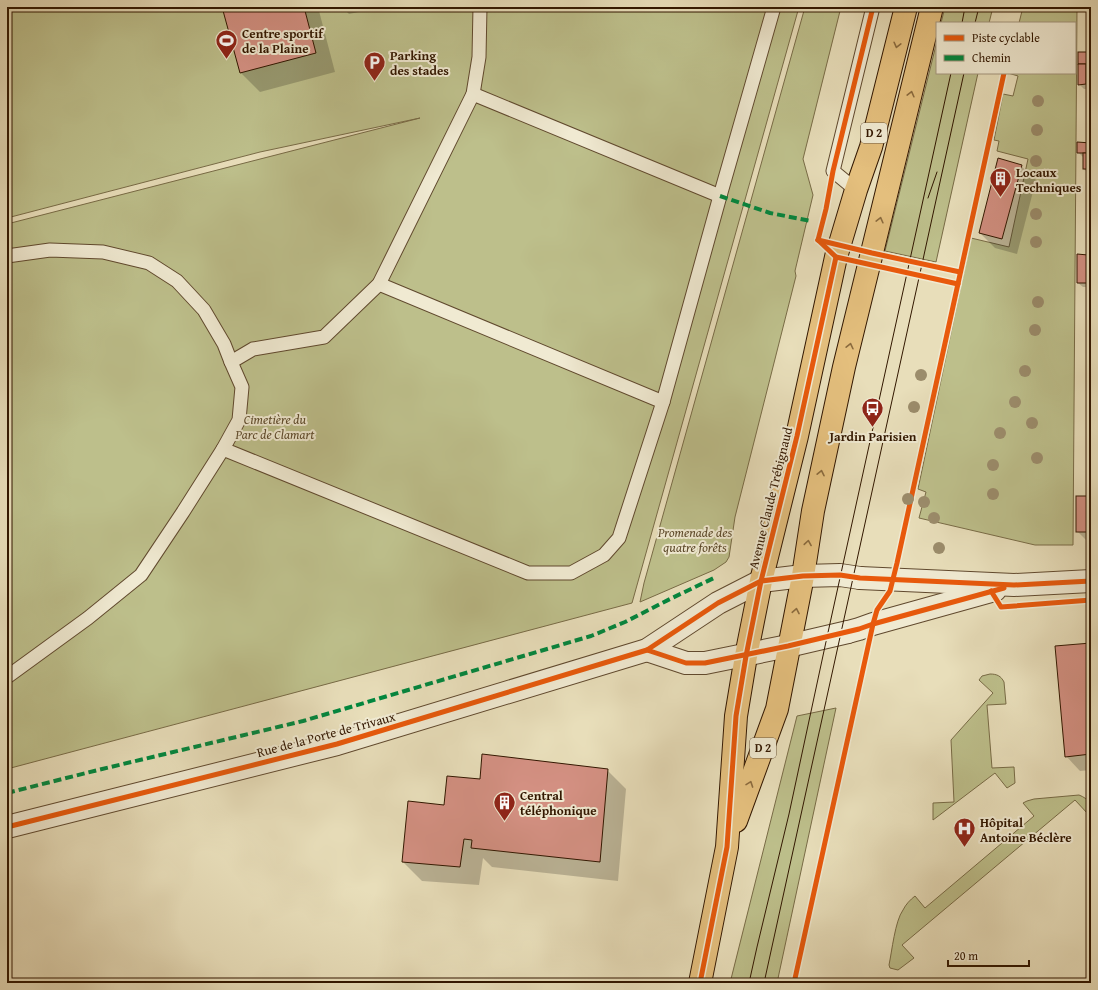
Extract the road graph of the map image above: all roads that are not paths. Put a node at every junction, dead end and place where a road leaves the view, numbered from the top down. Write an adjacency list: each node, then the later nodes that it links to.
1 (480, 7): 6 (lane)
2 (774, 7): 8 (lane)
3 (874, 7): 7 (lane)
4 (906, 7): 7 (main road, Avenue Claude Trébignaud / D 2, one-way to 7)
5 (932, 7): 14 (main road, D 2, one-way to 5)
6 (473, 94): 8 (lane); 10 (lane)
7 (856, 190): 15 (main road, Avenue Claude Trébignaud / D 2)
8 (720, 196): 12 (lane)
9 (7, 256): 11 (lane)
10 (379, 284): 11 (lane); 12 (lane)
11 (231, 362): 13 (lane)
12 (663, 402): 13 (lane)
13 (223, 449): 21 (lane)
14 (803, 576): 15 (street, Rue de la Porte de Trivaux); 17 (street, Rue de la Porte de Trivaux); 18 (main road, D 2, one-way to 14)
15 (761, 581): 19 (street, Rue de la Porte de Trivaux); 20 (main road, Avenue Claude Trébignaud / D 2)
16 (1091, 581): 17 (street, Rue de la Porte de Trivaux)
17 (1014, 585): 18 (street, Rue de la Porte de Trivaux)
18 (788, 646): 20 (street, Rue de la Porte de Trivaux); 23 (main road, D 2, one-way to 18)
19 (647, 650): 20 (street, Rue de la Porte de Trivaux); 22 (street, Rue de la Porte de Trivaux)
20 (746, 656): 23 (main road, Avenue Claude Trébignaud / D 2)
21 (7, 677)
22 (7, 827)
23 (727, 847): 24 (main road, Avenue Claude Trébignaud / D 2)
24 (700, 983)

